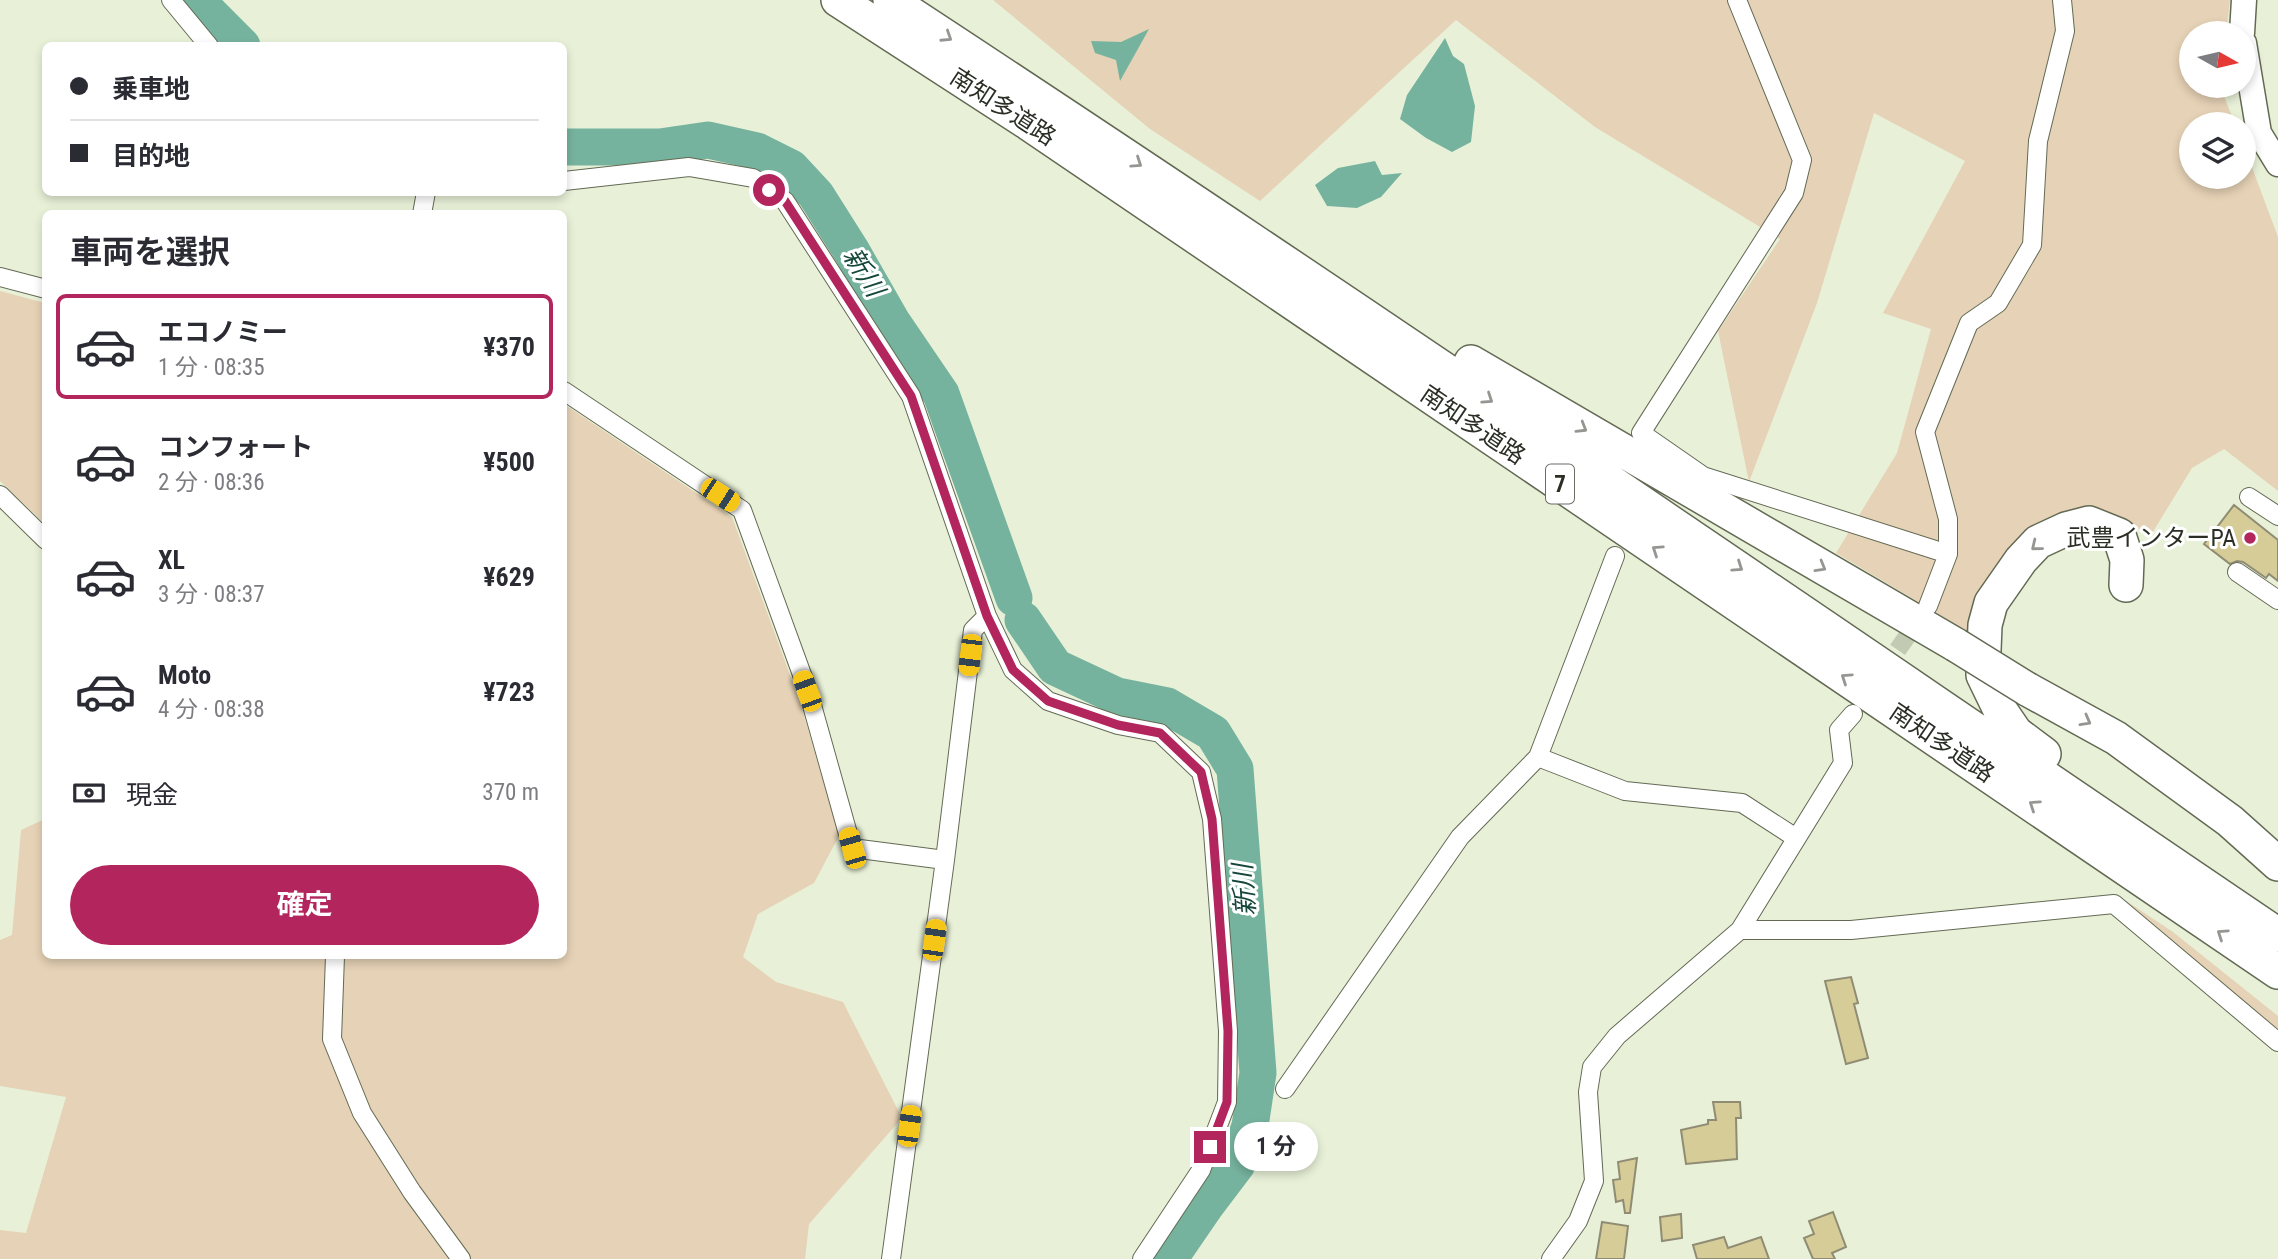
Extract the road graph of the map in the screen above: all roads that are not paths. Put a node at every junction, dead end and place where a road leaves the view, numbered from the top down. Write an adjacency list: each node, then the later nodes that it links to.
1 (171, 0): 8 (street)
2 (838, 0): 35 (highway, 南知多道路 / 7, one-way to 2)
3 (890, 0): 13 (highway, 南知多道路 / 7, one-way to 13)
4 (1737, 0): 20 (street)
5 (2062, 0): 20 (street)
6 (2244, 0): 7 (street)
7 (2243, 21)
8 (206, 42)
9 (2253, 98): 10 (street)
10 (2278, 164)
11 (567, 181): 26 (street)
12 (0, 277): 14 (street)
13 (1308, 280): 29 (highway, one-way to 29, bridge); 35 (highway, 南知多道路 / 7, one-way to 35)
14 (42, 288)
15 (567, 393): 32 (street)
16 (0, 495): 19 (street)
17 (2249, 497): 18 (street)
18 (2278, 516)
19 (42, 536)
20 (1948, 554): 25 (street)
21 (1615, 556): 28 (street)
22 (2237, 572): 24 (street)
23 (2126, 585): 35 (highway, one-way to 35)
24 (2278, 600)
25 (1928, 606)
26 (987, 616): 32 (street); 41 (street)
27 (1853, 715): 30 (street)
28 (1538, 757): 30 (street); 38 (street)
29 (2230, 821): 31 (highway); 33 (highway)
30 (1796, 838): 34 (street)
31 (2278, 839)
32 (945, 860): 40 (street)
33 (2278, 863)
34 (1740, 930): 37 (street); 42 (street)
35 (2272, 956)
36 (335, 959): 39 (street)
37 (2278, 1042)
38 (1285, 1089)
39 (461, 1259)
40 (891, 1259)
41 (1142, 1259)
42 (1551, 1259)

